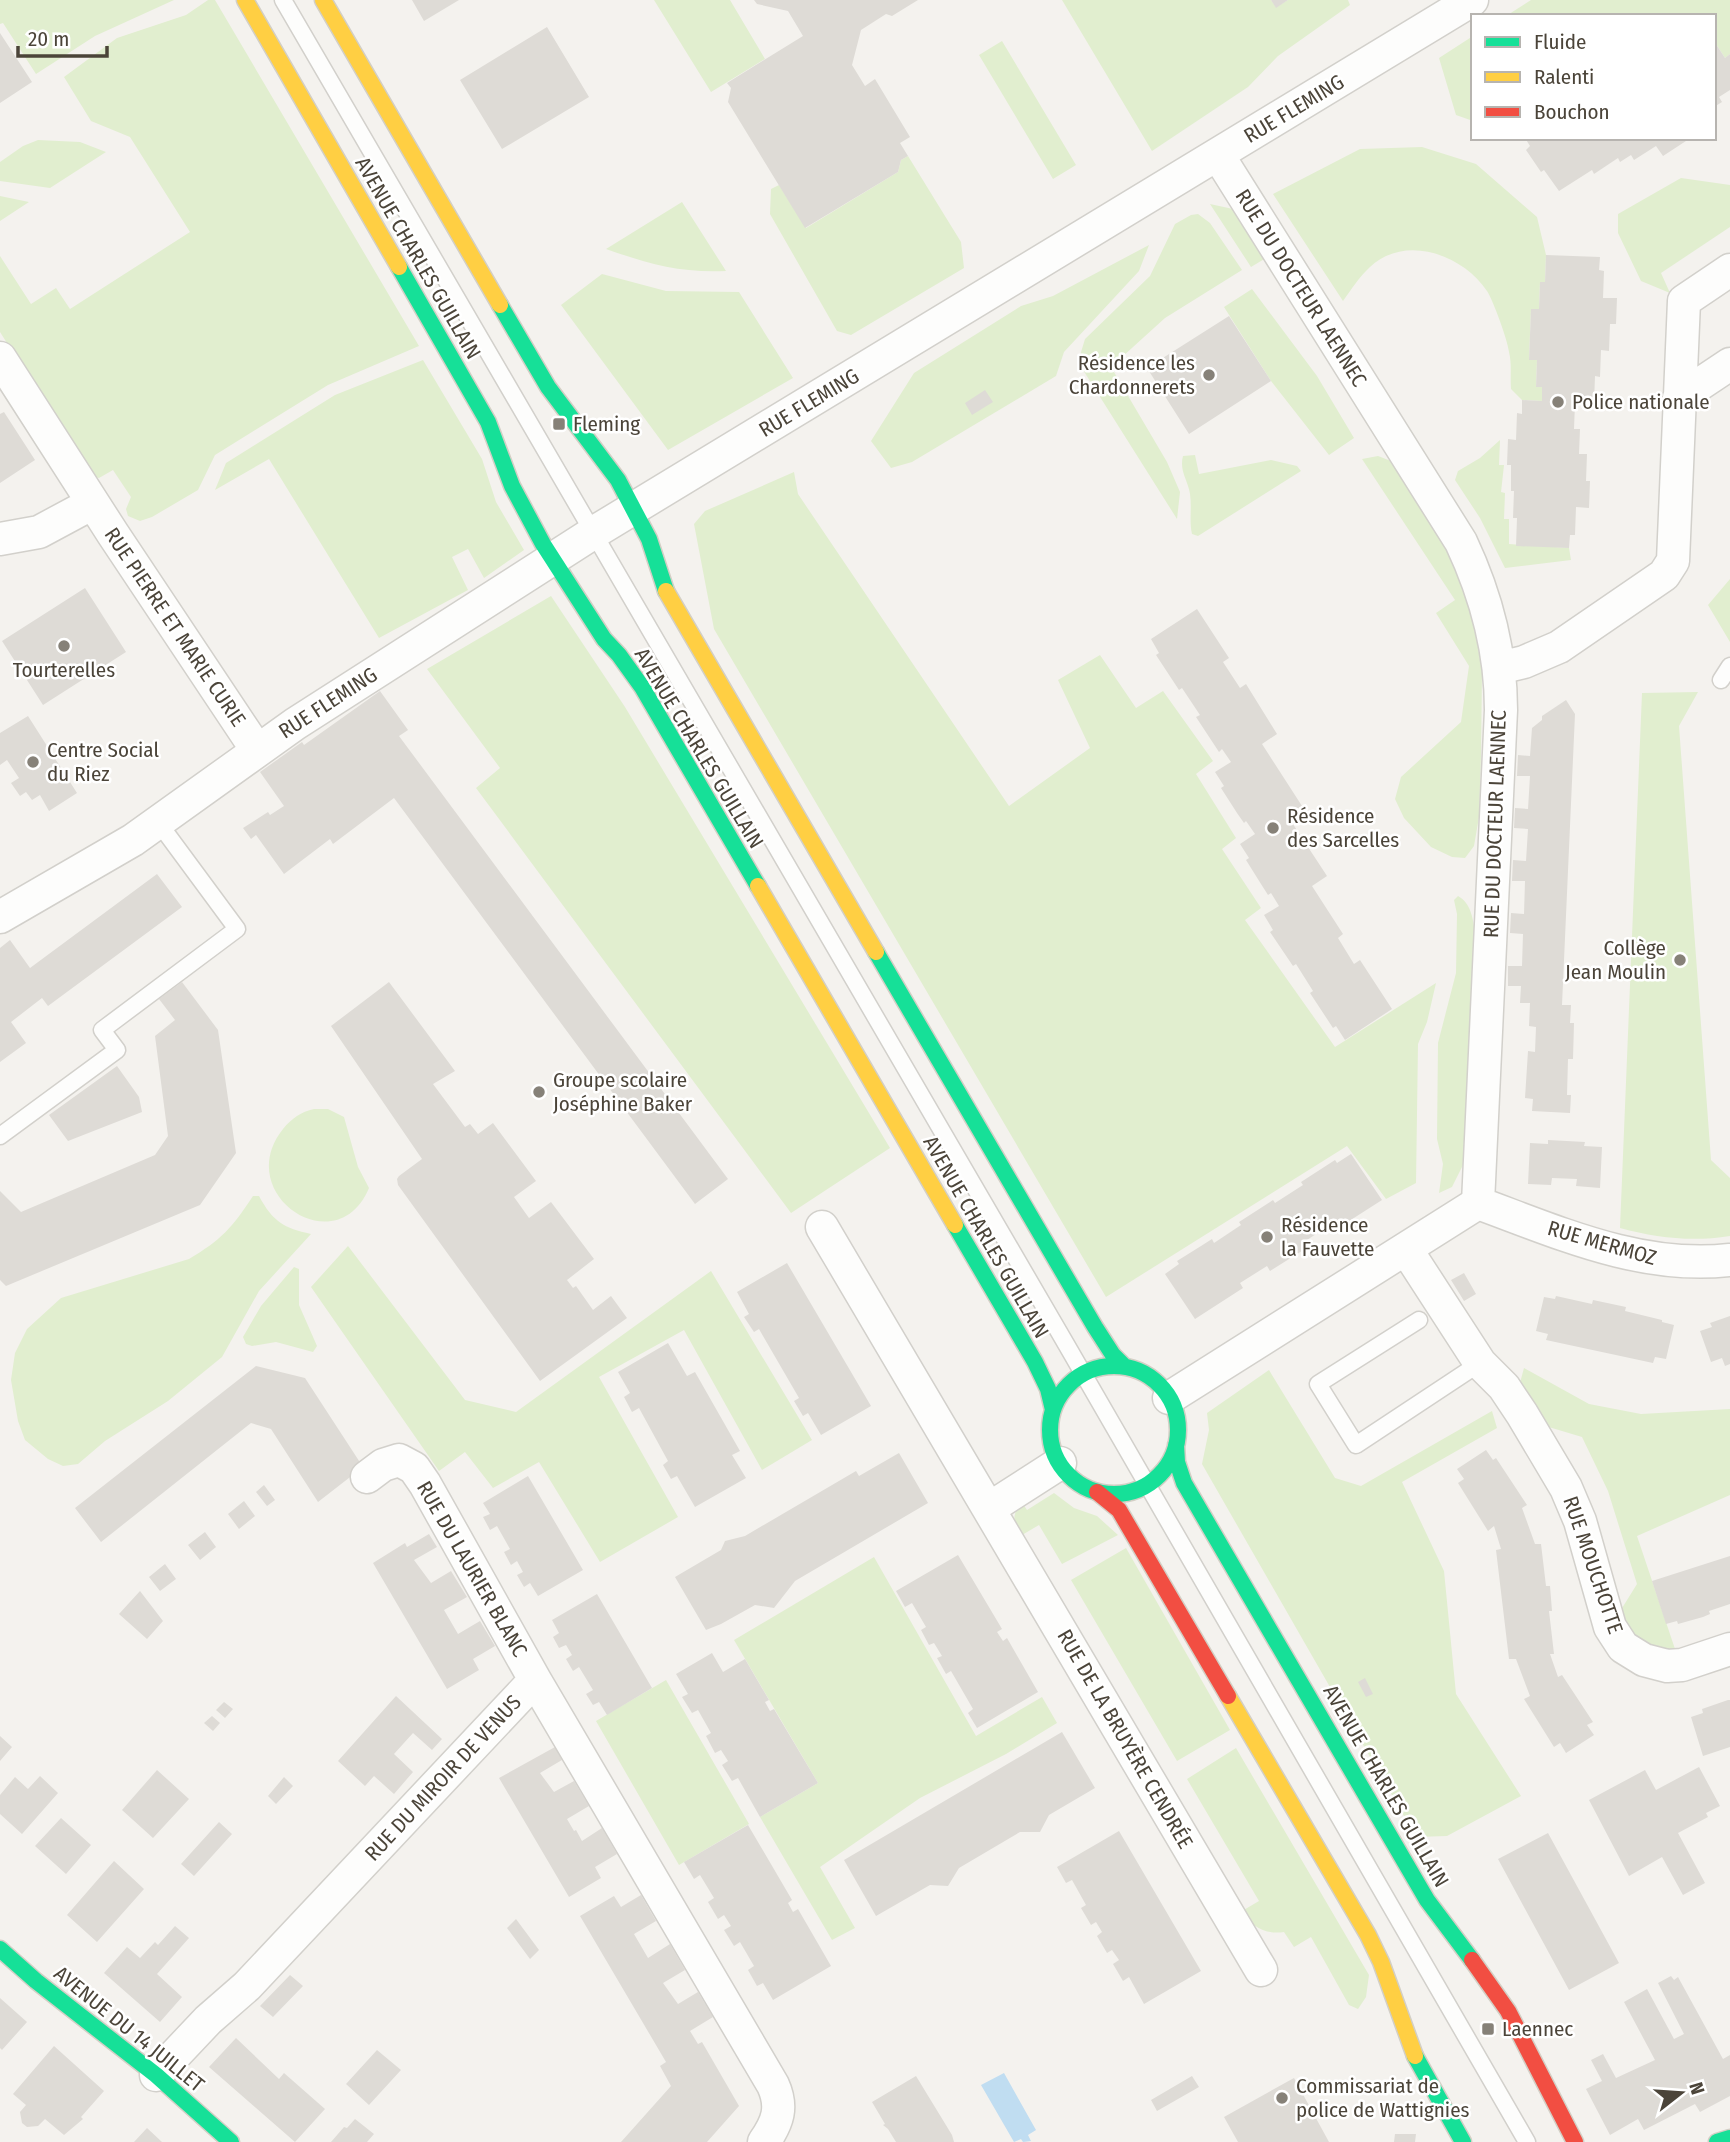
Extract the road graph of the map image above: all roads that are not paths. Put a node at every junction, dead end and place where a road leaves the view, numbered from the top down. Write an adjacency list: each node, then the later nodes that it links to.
1 (246, 0): 14 (street, AVENUE CHARLES GUILLAIN)
2 (283, 0): 12 (lane)
3 (323, 0): 11 (street)
4 (1472, 0): 5 (street, RUE FLEMING)
5 (1218, 155): 11 (street, RUE FLEMING); 15 (street, RUE DU DOCTEUR LAENNEC)
6 (1730, 270): 9 (street)
7 (0, 358): 10 (street, RUE PIERRE ET MARIE CURIE)
8 (1730, 364): 9 (street)
9 (1679, 398): 15 (street)
10 (93, 503): 13 (street); 16 (street, RUE PIERRE ET MARIE CURIE)
11 (635, 509): 12 (street, RUE FLEMING); 26 (street)
12 (593, 534): 14 (street, RUE FLEMING); 27 (lane)
13 (0, 539)
14 (552, 559): 16 (street, RUE FLEMING); 29 (street, AVENUE CHARLES GUILLAIN)
15 (1499, 668): 20 (street, RUE DU DOCTEUR LAENNEC)
16 (257, 750): 17 (street, RUE FLEMING)
17 (158, 822): 18 (street, RUE FLEMING); 19 (lane)
18 (0, 917)
19 (0, 1136)
20 (1478, 1203): 22 (street); 23 (street, RUE MERMOZ)
21 (822, 1227): 35 (street, RUE DE LA BRUYÈRE CENDRÉE)
22 (1406, 1249): 25 (street, RUE MOUCHOTTE); 28 (street)
23 (1730, 1260)
24 (1419, 1320): 25 (lane)
25 (1480, 1363): 36 (street, RUE MOUCHOTTE)
26 (1125, 1367): 27 (street); 28 (street)
27 (1083, 1374): 29 (street); 33 (lane)
28 (1170, 1398): 30 (street, AVENUE CHARLES GUILLAIN)
29 (1054, 1410): 31 (street)
30 (1176, 1445): 33 (street); 46 (street, AVENUE CHARLES GUILLAIN)
31 (1060, 1463): 34 (street); 35 (street)
32 (367, 1477): 37 (street, RUE DU LAURIER BLANC)
33 (1147, 1485): 34 (street); 45 (lane)
34 (1097, 1492): 44 (street)
35 (990, 1508): 39 (street, RUE DE LA BRUYÈRE CENDRÉE)
36 (1730, 1649)
37 (535, 1680): 40 (street, RUE DU MIROIR DE VENUS); 43 (street, RUE DU MIROIR DE VENUS)
38 (0, 1949): 40 (street, AVENUE DU 14 JUILLET)
39 (1261, 1970)
40 (156, 2075): 42 (street, AVENUE DU 14 JUILLET)
41 (1730, 2138): 47 (street)
42 (231, 2142)
43 (764, 2142)
44 (1463, 2142)
45 (1527, 2142)
46 (1575, 2142)
47 (1717, 2142)

